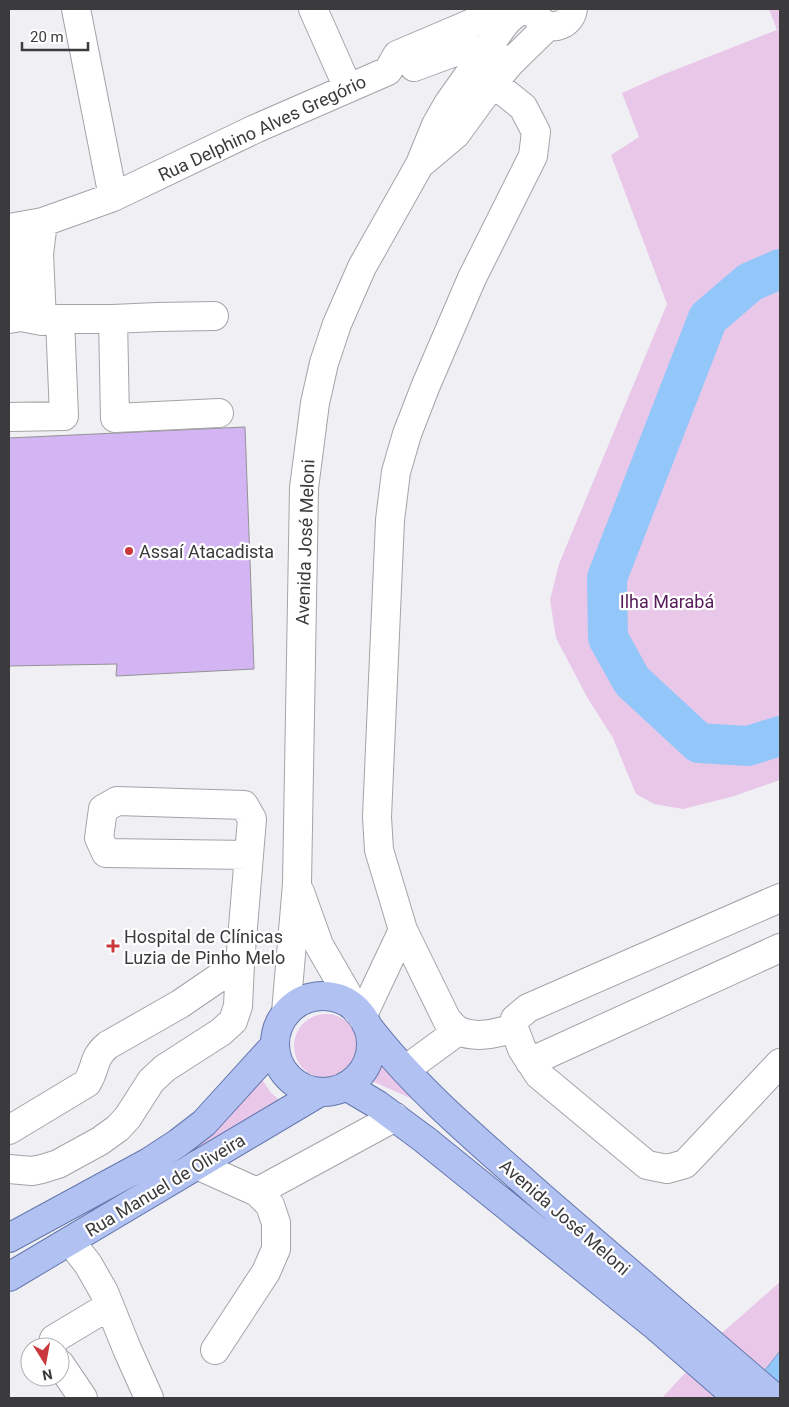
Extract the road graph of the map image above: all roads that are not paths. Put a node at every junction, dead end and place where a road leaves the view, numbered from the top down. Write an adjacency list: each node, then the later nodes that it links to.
1 (76, 9): 14 (street)
2 (313, 9): 11 (street)
3 (505, 9): 9 (street, Rua Delphino Alves Gregório)
4 (522, 9): 7 (street)
5 (573, 9): 6 (street)
6 (542, 17): 8 (street)
7 (486, 51): 8 (street); 9 (street); 12 (street)
8 (511, 62): 10 (street)
9 (398, 70): 11 (street, Rua Delphino Alves Gregório); 12 (street)
10 (493, 83): 13 (street); 25 (street)
11 (348, 88): 14 (street, Rua Delphino Alves Gregório)
12 (448, 104): 13 (street)
13 (420, 164): 23 (street, Avenida José Meloni)
14 (113, 197): 15 (street, Rua Delphino Alves Gregório)
15 (43, 222): 16 (street, Rua Delphino Alves Gregório); 18 (street)
16 (10, 228): 18 (street)
17 (214, 316): 19 (street)
18 (33, 319): 19 (street); 21 (street)
19 (113, 319): 20 (street)
20 (219, 413)
21 (9, 417)
22 (249, 855): 22 (street); 27 (street)
23 (297, 884): 28 (street, Avenida José Meloni); 29 (street, Avenida José Meloni)
24 (778, 903): 30 (street)
25 (404, 930): 29 (street); 31 (street)
26 (780, 948): 33 (street)
27 (240, 963): 38 (street); 40 (street)
28 (286, 1014): 29 (main road); 32 (main road)
29 (362, 1017): 35 (main road, Avenida José Meloni); 36 (main road)
30 (514, 1028): 31 (street); 33 (street)
31 (458, 1031): 35 (street)
32 (274, 1046): 36 (main road); 42 (main road, Rua Manuel de Oliveira)
33 (530, 1062): 34 (street)
34 (780, 1063)
35 (404, 1070): 46 (main road, Avenida José Meloni)
36 (333, 1089): 37 (main road, Avenida José Meloni); 39 (main road, Rua Manuel de Oliveira)
37 (395, 1117): 41 (street); 46 (main road, Avenida José Meloni)
38 (9, 1130)
39 (198, 1165): 41 (street); 43 (main road, Rua Manuel de Oliveira)
40 (9, 1168)
41 (257, 1192): 48 (street)
42 (9, 1238)
43 (70, 1241): 44 (main road, Rua Manuel de Oliveira); 45 (street)
44 (9, 1276)
45 (109, 1306): 47 (street); 51 (street)
46 (662, 1317): 52 (main road, Avenida José Meloni); 53 (main road, Avenida José Meloni)
47 (57, 1337)
48 (215, 1350)
49 (70, 1379): 50 (street)
50 (82, 1398)
51 (149, 1398)
52 (738, 1398)
53 (775, 1398)

